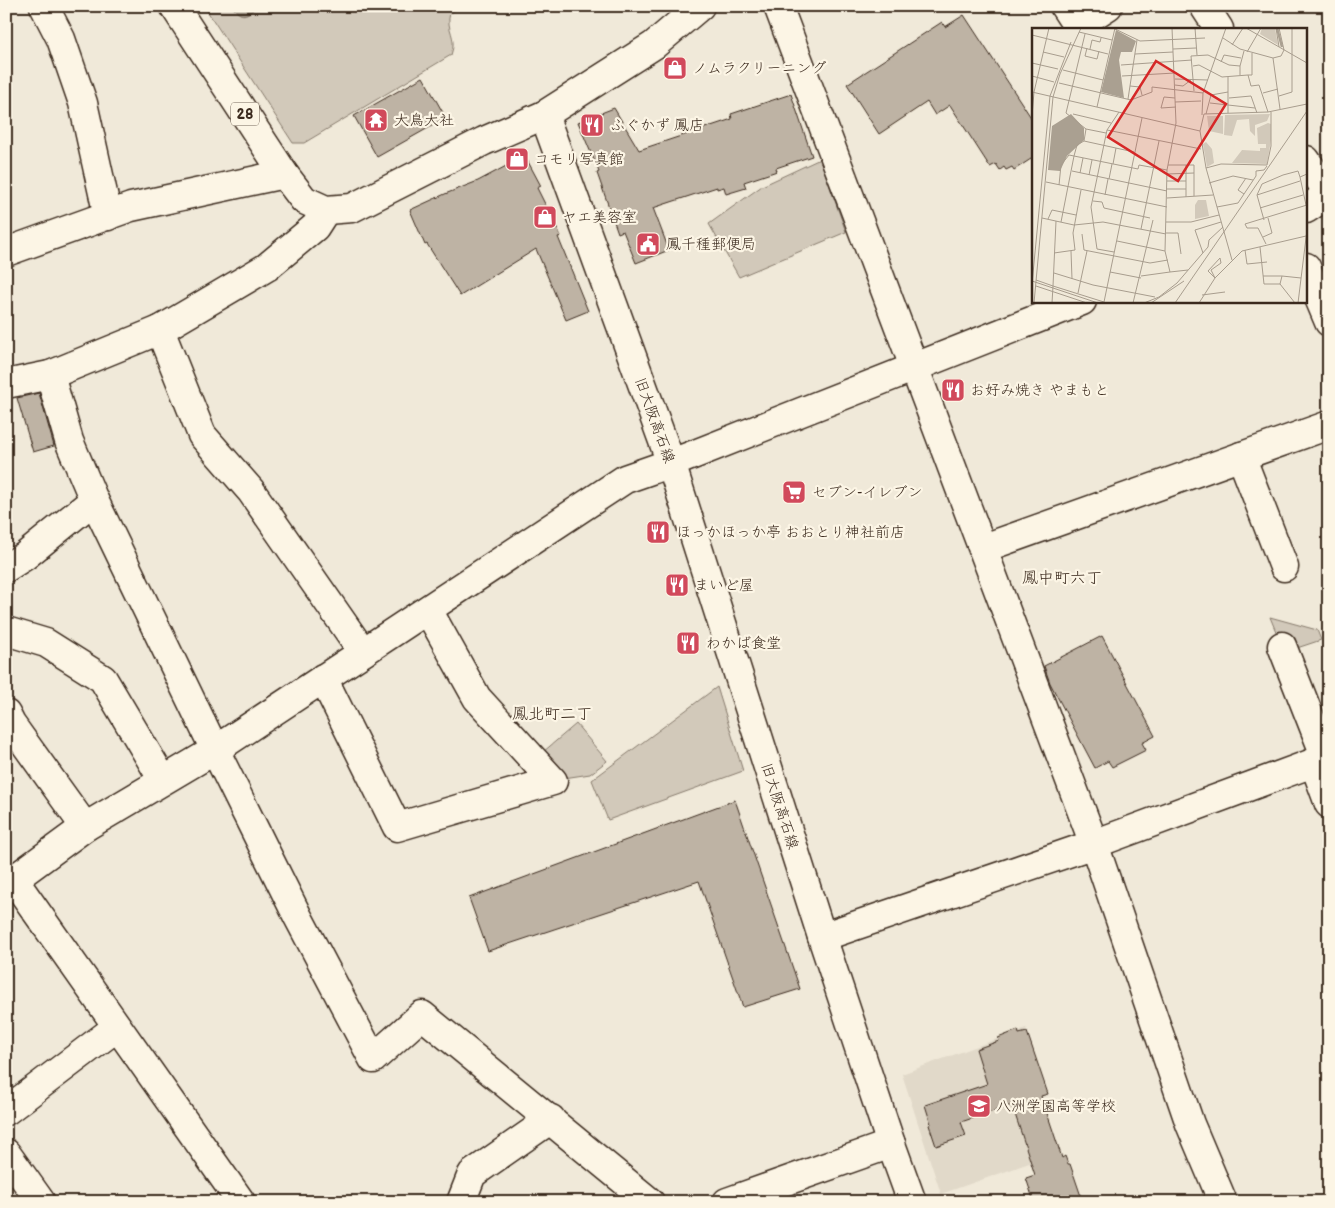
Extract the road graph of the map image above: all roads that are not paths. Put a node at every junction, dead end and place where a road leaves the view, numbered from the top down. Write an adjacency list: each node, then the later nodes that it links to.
1 (44, 6): 15 (street)
2 (174, 6): 11 (street, 28)
3 (700, 6): 9 (street)
4 (778, 6): 21 (street)
5 (1108, 6): 7 (street)
6 (1204, 6): 8 (street)
7 (1073, 20)
8 (1218, 28)
9 (544, 115): 14 (street, 28); 26 (street, 旧大阪高石線)
10 (1308, 163): 12 (street)
11 (284, 174): 14 (street, 28); 15 (street)
12 (1329, 194): 13 (street)
13 (1308, 208)
14 (326, 210): 20 (street)
15 (108, 216): 16 (street)
16 (6, 252)
17 (1308, 271): 19 (street)
18 (1079, 302): 21 (street)
19 (1329, 322)
20 (160, 330): 22 (street); 34 (street)
21 (914, 367): 26 (street); 28 (street)
22 (50, 375): 23 (street); 27 (street)
23 (6, 384)
24 (1329, 425): 25 (street)
25 (1241, 456): 28 (street); 29 (street)
26 (671, 463): 31 (street); 44 (street, 旧大阪高石線)
27 (94, 500): 30 (street); 37 (street)
28 (984, 548): 42 (street)
29 (1284, 567)
30 (6, 568)
31 (428, 610): 34 (street); 35 (street)
32 (6, 631): 39 (street)
33 (1282, 646): 38 (street)
34 (364, 652): 35 (street)
35 (322, 678): 37 (street)
36 (6, 714): 41 (street)
37 (215, 750): 39 (street); 47 (street)
38 (1323, 759): 40 (street); 42 (street)
39 (163, 780): 41 (street)
40 (1329, 804)
41 (85, 827): 43 (street)
42 (1094, 844): 44 (street); 56 (street)
43 (10, 883): 45 (street)
44 (822, 936): 48 (street, 旧大阪高石線)
45 (117, 1027): 46 (street); 51 (street)
46 (6, 1111)
47 (551, 1119): 52 (street); 53 (street)
48 (891, 1144): 54 (street); 55 (street, 旧大阪高石線)
49 (6, 1153): 50 (street)
50 (41, 1202)
51 (241, 1202)
52 (461, 1202)
53 (650, 1202)
54 (727, 1202)
55 (912, 1202)
56 (1223, 1202)

